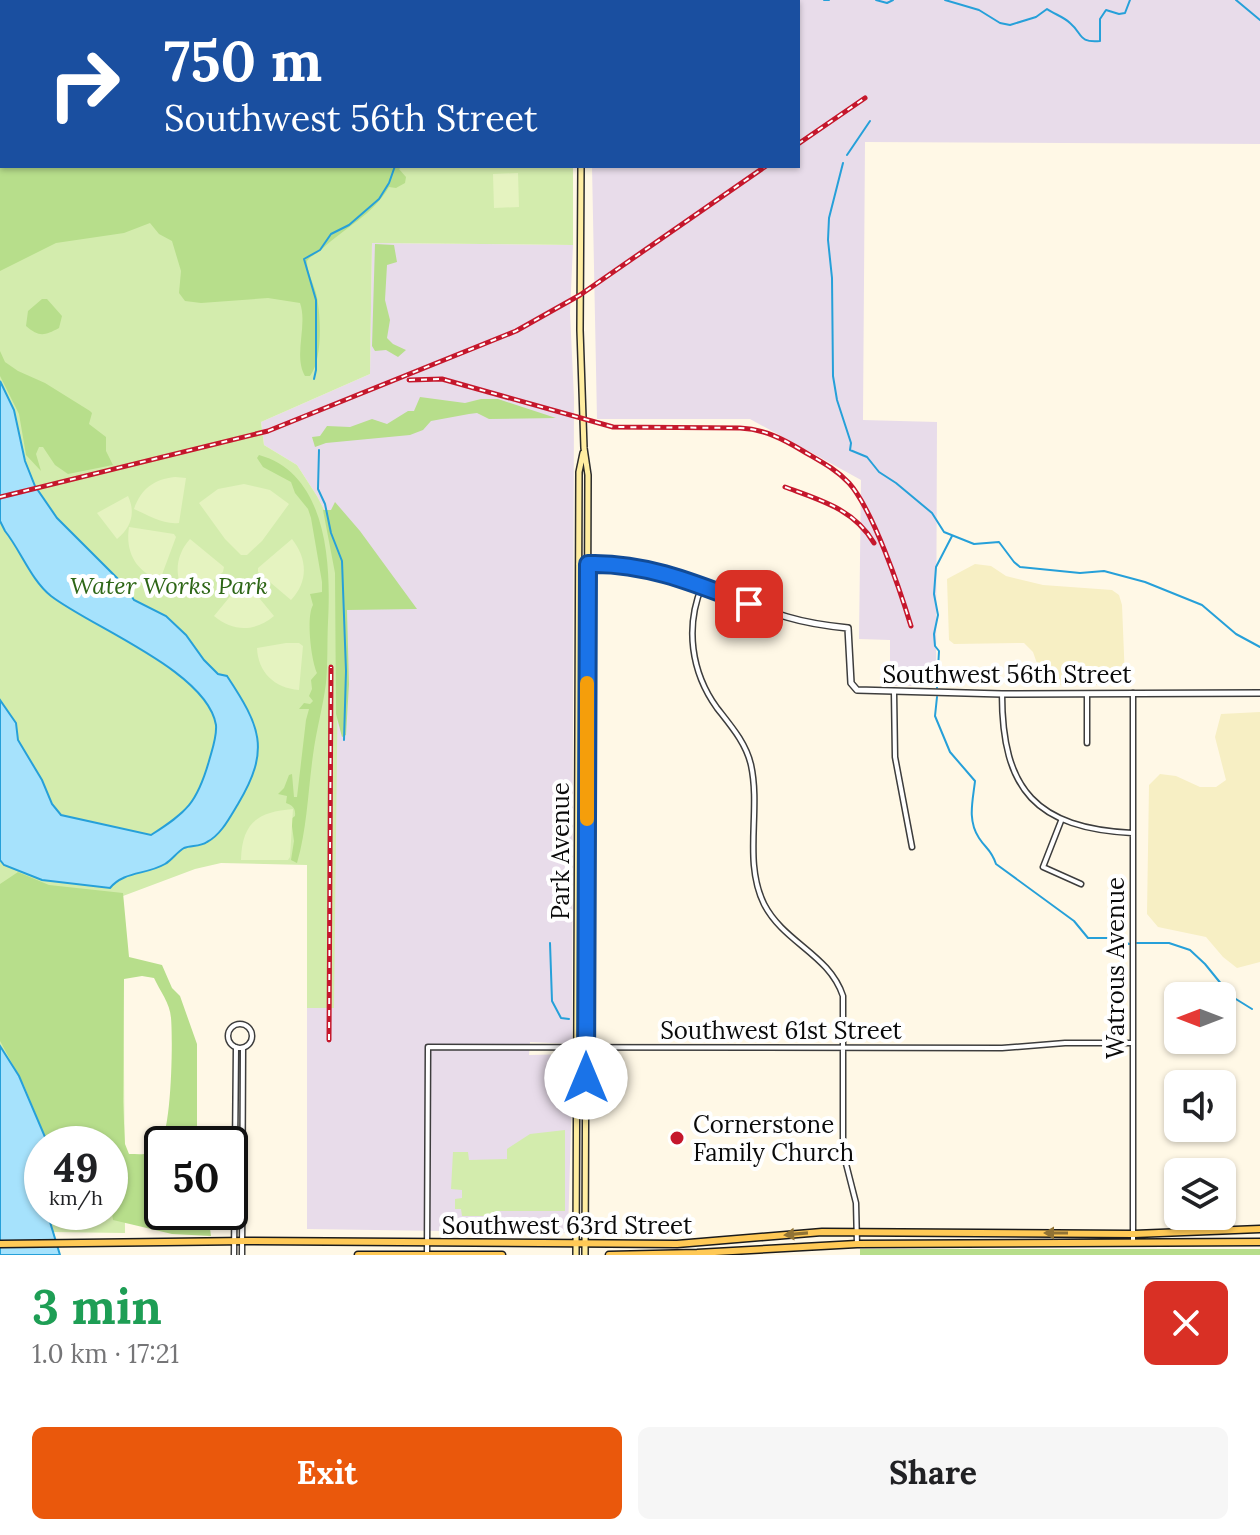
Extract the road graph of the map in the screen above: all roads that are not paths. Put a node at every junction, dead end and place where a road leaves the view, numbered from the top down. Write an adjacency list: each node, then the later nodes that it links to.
1 (581, 168): 2 (main road, Park Avenue)
2 (584, 448): 3 (main road, Park Avenue); 4 (main road, Park Avenue)
3 (579, 564): 4 (street, Southwest 56th Street); 19 (main road, Park Avenue)
4 (588, 564): 5 (street, Southwest 56th Street); 20 (main road, Park Avenue)
5 (702, 586): 6 (street, Southwest 56th Street); 21 (street)
6 (894, 692): 9 (street, Southwest 56th Street); 14 (street)
7 (1133, 693): 8 (street, Southwest 56th Street); 10 (street, Southwest 56th Street); 13 (street, Watrous Avenue)
8 (1260, 693)
9 (1002, 694): 10 (street, Southwest 56th Street); 12 (street)
10 (1087, 694): 11 (street)
11 (1087, 743)
12 (1061, 821): 13 (street); 15 (street)
13 (1132, 833): 16 (street, Watrous Avenue)
14 (912, 847)
15 (1081, 884)
16 (1133, 1043): 21 (street, Southwest 61st Street); 24 (street, Watrous Avenue)
17 (236, 1047): 18 (street); 18 (street); 25 (street)
18 (243, 1048): 26 (street)
19 (578, 1048): 20 (street, Southwest 61st Street); 28 (street, Southwest 61st Street); 31 (main road, Park Avenue)
20 (586, 1048): 21 (street, Southwest 61st Street); 32 (main road, Park Avenue)
21 (843, 1048): 23 (street)
22 (1260, 1229): 24 (main road, Southwest 63rd Street)
23 (857, 1231): 24 (main road, Southwest 63rd Street, one-way to 23); 32 (main road, Southwest 63rd Street, one-way to 32); 33 (street)
24 (1134, 1234): 29 (street, Watrous Avenue)
25 (233, 1242): 26 (main road, Southwest 63rd Street); 30 (main road, Southwest 63rd Street); 34 (street)
26 (242, 1242): 28 (main road, Southwest 63rd Street); 35 (street)
27 (1260, 1242): 29 (main road, Southwest 63rd Street)
28 (428, 1243): 31 (main road, Southwest 63rd Street); 37 (street)
29 (1133, 1243): 33 (main road, Southwest 63rd Street)
30 (0, 1244)
31 (576, 1244): 32 (main road, Southwest 63rd Street); 39 (main road, Park Avenue)
32 (585, 1244): 40 (main road, Park Avenue)
33 (857, 1244): 41 (main road, Southwest 63rd Street)
34 (234, 1255)
35 (242, 1255)
36 (358, 1255): 37 (main road, Southwest 63rd Street)
37 (427, 1255): 38 (main road, Southwest 63rd Street)
38 (502, 1255)
39 (576, 1255)
40 (585, 1255)
41 (609, 1255)

